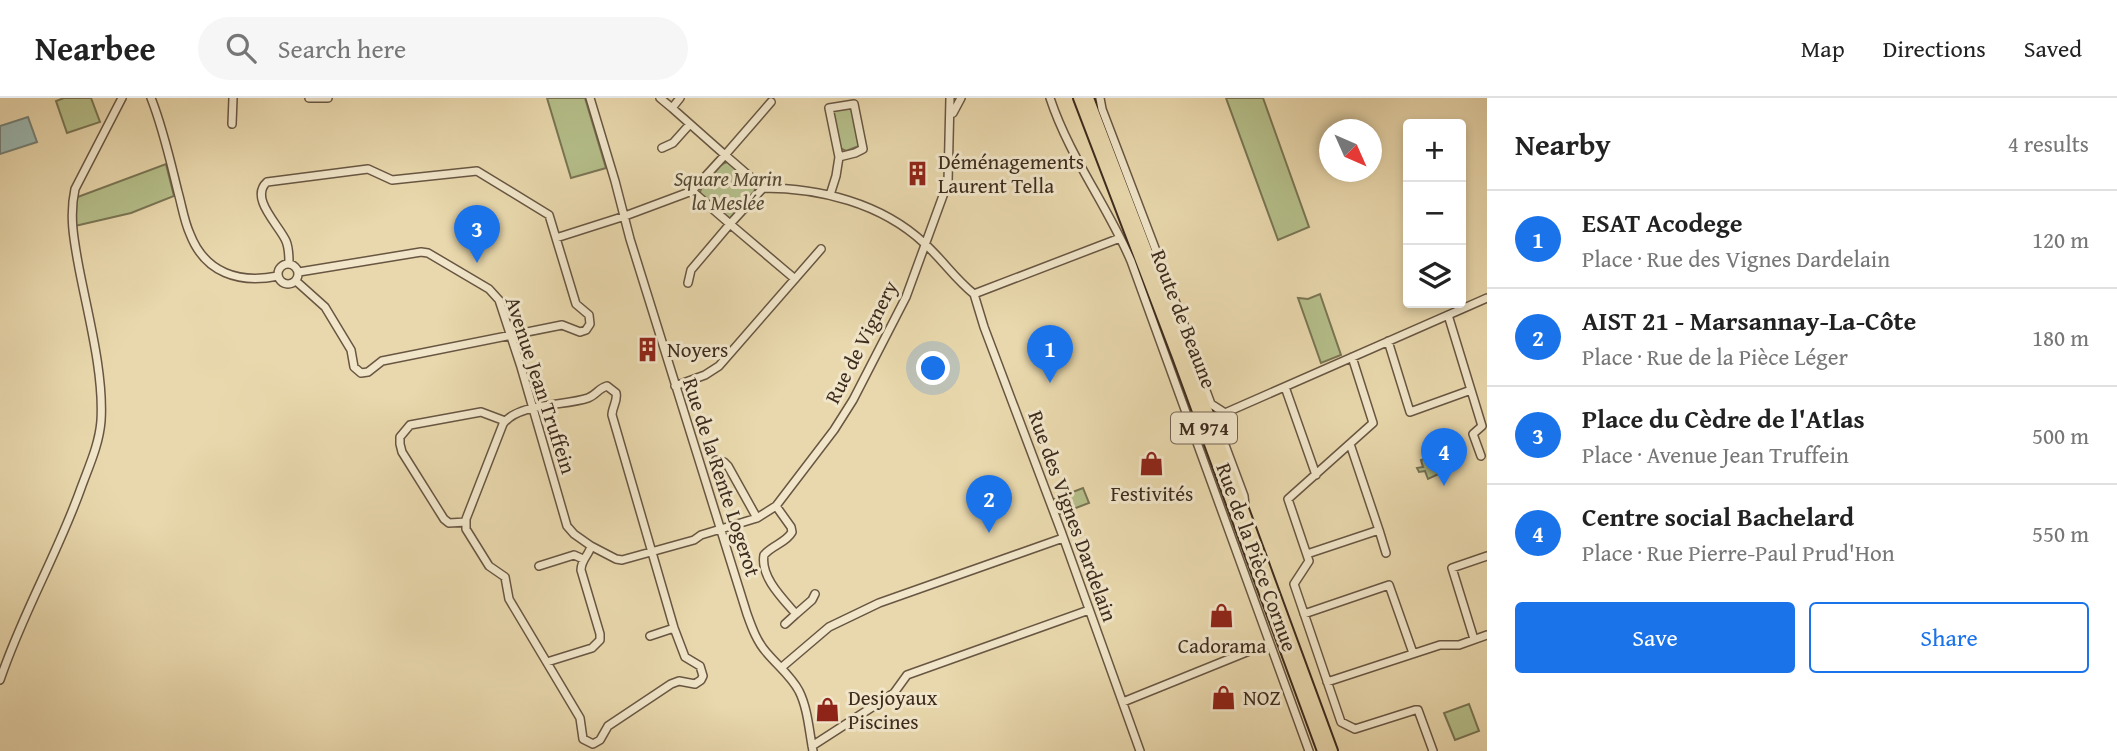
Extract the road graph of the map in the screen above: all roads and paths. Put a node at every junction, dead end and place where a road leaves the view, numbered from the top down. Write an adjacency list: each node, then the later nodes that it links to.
1 (122, 98): 86 (street)
2 (151, 98): 38 (street)
3 (233, 98): 22 (street)
4 (309, 98): 5 (street)
5 (328, 98)
6 (590, 98): 30 (street, Rue de la Rente Logerot)
7 (660, 98): 19 (street)
8 (680, 98): 19 (street)
9 (950, 98): 21 (street, Rue de Vignery)
10 (961, 98): 21 (street, Rue de Vignery)
11 (1050, 98): 18 (street, Rue de la Pièce Cornue)
12 (1056, 98): 18 (street)
13 (1069, 98): 16 (main road)
14 (1094, 98): 20 (main road)
15 (1100, 98): 52 (street, Route de Beaune)
16 (1083, 101): 20 (main road, Route de Beaune / M 974); 92 (main road, Route de Beaune / M 974)
17 (771, 102): 25 (street)
18 (1053, 107): 33 (street, Rue de la Pièce Cornue)
19 (671, 108): 23 (street)
20 (1093, 114): 60 (main road, Route de Beaune / M 974)
21 (951, 117): 34 (street, Rue de Vignery)
22 (232, 124)
23 (690, 124): 24 (street); 25 (street)
24 (662, 148)
25 (725, 155): 27 (street); 28 (street)
26 (839, 157): 26 (street); 29 (street)
27 (763, 188): 29 (street); 31 (street)
28 (692, 191): 30 (street); 31 (street)
29 (830, 195): 34 (street)
30 (625, 216): 32 (street); 48 (street, Rue de la Rente Logerot)
31 (730, 224): 39 (street); 41 (street)
32 (556, 238): 36 (street); 45 (street)
33 (1120, 238): 42 (street); 82 (street, Rue de la Pièce Cornue)
34 (926, 244): 42 (street); 58 (street, Rue de Vignery)
35 (821, 249): 39 (street)
36 (289, 263): 37 (street); 38 (street)
37 (299, 272): 40 (street); 45 (street, Avenue Jean Truffein)
38 (278, 276): 40 (street)
39 (794, 279): 48 (street)
40 (296, 281): 45 (street)
41 (688, 283)
42 (974, 294): 65 (street, Rue des Vignes Dardelain)
43 (1487, 298): 44 (street)
44 (1448, 315): 46 (street); 50 (street)
45 (510, 335): 51 (street, Avenue Jean Truffein)
46 (1388, 341): 47 (street); 50 (street)
47 (1352, 357): 49 (street); 54 (street)
48 (675, 386): 63 (street, Rue de la Rente Logerot)
49 (1285, 387): 52 (street); 57 (street)
50 (1471, 390): 55 (street)
51 (533, 409): 53 (street); 62 (street, Avenue Jean Truffein); 67 (street)
52 (1225, 413): 60 (street, Route de Beaune)
53 (505, 421): 61 (street); 61 (street)
54 (1350, 444): 57 (street); 64 (street)
55 (1480, 456)
56 (716, 460): 59 (street)
57 (1316, 475): 69 (street)
58 (776, 506): 59 (street, Rue de Vignery); 75 (street)
59 (757, 519): 63 (street, Rue de Vignery)
60 (1247, 521): 93 (main road, Route de Beaune / M 974)
61 (466, 522): 84 (street)
62 (567, 526): 66 (street, Rue de Vignery)
63 (721, 530): 67 (street, Rue de Vignery); 85 (street, Rue de la Rente Logerot)
64 (1379, 530): 68 (street); 69 (street)
65 (1063, 538): 74 (street, Rue des Vignes Dardelain); 85 (street)
66 (591, 546): 67 (street, Rue de Vignery); 71 (street)
67 (653, 552): 78 (street)
68 (1386, 553)
69 (1307, 554): 76 (street)
70 (1487, 556): 81 (street)
71 (583, 559): 72 (street); 84 (street)
72 (538, 566)
73 (815, 594): 75 (street)
74 (1089, 610): 88 (street, Rue des Vignes Dardelain); 89 (street)
75 (796, 614): 77 (street)
76 (1304, 614): 83 (street); 87 (street)
77 (785, 624)
78 (674, 628): 80 (street); 84 (street)
79 (1487, 635): 81 (street)
80 (650, 636)
81 (1474, 639): 83 (street)
82 (1269, 643): 88 (street); 91 (street, Rue de la Pièce Cornue)
83 (1413, 653): 87 (street)
84 (547, 662)
85 (782, 667): 89 (street, Rue de la Rente Logerot)
86 (0, 680)
87 (1327, 682): 94 (street)
88 (1123, 702): 90 (street, Rue des Vignes Dardelain)
89 (812, 748)
90 (1140, 751)
91 (1309, 751)
92 (1323, 751)
93 (1332, 751)
94 (1433, 751)

